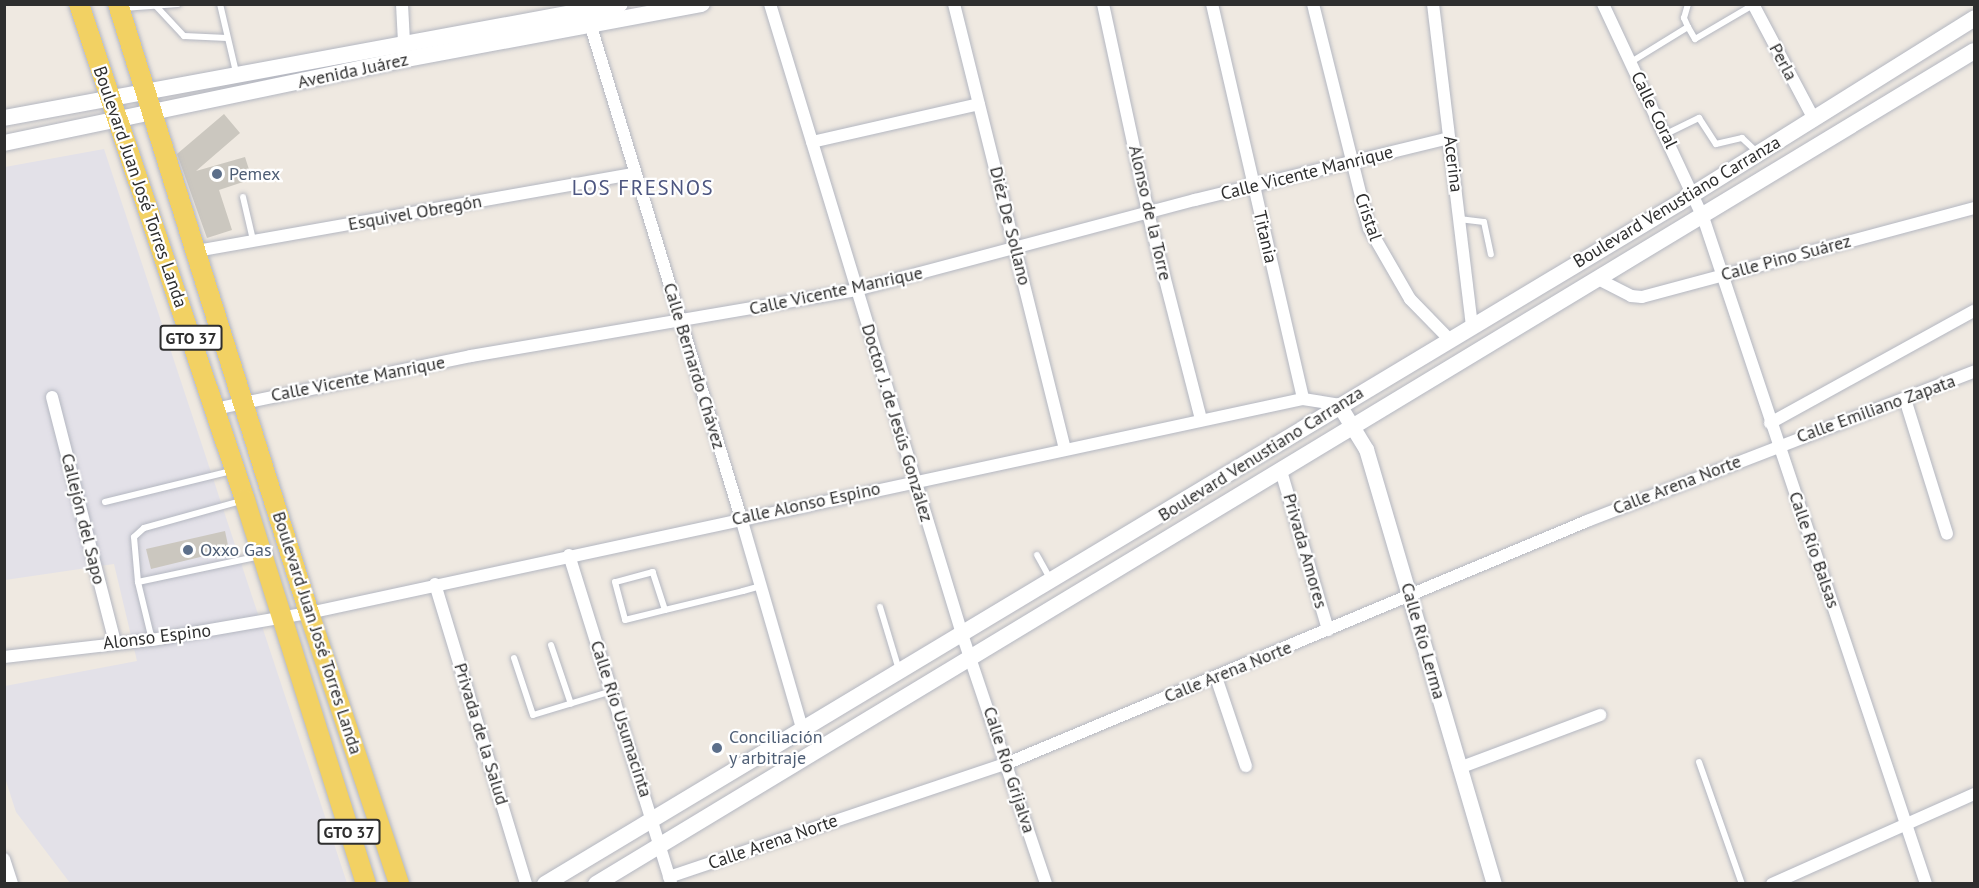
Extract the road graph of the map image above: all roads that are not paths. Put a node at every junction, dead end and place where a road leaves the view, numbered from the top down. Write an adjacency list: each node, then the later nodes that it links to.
1 (79, 4): 28 (main road, Boulevard Juan José Torres Landa / GTO 37)
2 (178, 4): 17 (lane)
3 (220, 4): 22 (lane)
4 (402, 4): 23 (street)
5 (620, 4): 18 (main road, Avenida Juárez)
6 (702, 4): 21 (main road, Avenida Juárez)
7 (770, 4): 36 (street, Doctor J. de Jesús González)
8 (954, 4): 29 (street, Diéz De Sollano)
9 (1103, 4): 45 (street, Alonso de la Torre)
10 (1212, 4): 41 (street, Titania)
11 (1313, 4): 39 (street, Cristal)
12 (1433, 4): 35 (street, Acerina)
13 (1603, 4): 25 (street, Calle Coral)
14 (1688, 4): 20 (lane)
15 (1753, 5): 20 (lane); 32 (street, Perla)
16 (127, 6): 17 (lane); 27 (main road, Boulevard Juan José Torres Landa / GTO 37)
17 (156, 6): 22 (lane)
18 (586, 7): 21 (street, Calle Bernardo Chávez); 23 (main road, Avenida Juárez)
19 (1974, 19): 32 (main road, Boulevard Venustiano Carranza)
20 (1688, 27): 25 (lane)
21 (590, 28): 30 (main road, Avenida Juárez); 40 (street, Calle Bernardo Chávez)
22 (227, 38): 26 (lane)
23 (404, 41): 26 (main road, Avenida Juárez)
24 (1974, 51): 46 (main road, Boulevard Venustiano Carranza)
25 (1631, 62): 34 (street, Calle Coral)
26 (236, 72): 27 (main road, Avenida Juárez)
27 (144, 89): 28 (main road, Avenida Juárez); 30 (main road, Boulevard Juan José Torres Landa / GTO 37)
28 (108, 98): 31 (main road, Avenida Juárez); 33 (main road, Boulevard Juan José Torres Landa / GTO 37)
29 (979, 104): 36 (street); 49 (street, Diéz De Sollano)
30 (152, 112): 33 (main road, Avenida Juárez); 50 (main road, Boulevard Juan José Torres Landa / GTO 37)
31 (4, 117)
32 (1814, 119): 38 (main road, Boulevard Venustiano Carranza)
33 (116, 121): 37 (main road, Avenida Juárez); 65 (main road, Boulevard Juan José Torres Landa / GTO 37)
34 (1666, 134): 38 (lane); 42 (street, Calle Coral)
35 (1449, 138): 39 (street, Calle Vicente Manrique); 47 (street, Acerina)
36 (812, 142): 54 (street, Doctor J. de Jesús González)
37 (4, 143)
38 (1758, 154): 42 (main road, Boulevard Venustiano Carranza)
39 (1351, 164): 41 (street, Calle Vicente Manrique); 58 (street, Cristal)
40 (634, 174): 48 (street, Esquivel Obregón); 56 (street, Calle Bernardo Chávez)
41 (1253, 188): 45 (street, Calle Vicente Manrique); 61 (street, Titania)
42 (1694, 194): 46 (street, Calle Coral); 57 (main road, Boulevard Venustiano Carranza)
43 (243, 197): 48 (lane)
44 (1974, 208): 52 (street, Calle Pino Suárez)
45 (1148, 213): 49 (street, Calle Vicente Manrique); 66 (street, Alonso de la Torre)
46 (1703, 217): 52 (street, Calle Río Balsas); 53 (main road, Boulevard Venustiano Carranza)
47 (1460, 219): 51 (lane); 57 (street, Acerina)
48 (253, 241): 50 (street, Esquivel Obregón)
49 (1016, 249): 54 (street, Calle Vicente Manrique); 70 (street, Diéz De Sollano)
50 (196, 251): 63 (main road, Boulevard Juan José Torres Landa / GTO 37)
51 (1491, 254)
52 (1725, 276): 53 (street, Calle Pino Suárez); 67 (street, Calle Río Balsas)
53 (1600, 280): 68 (main road, Boulevard Venustiano Carranza)
54 (856, 290): 56 (street, Calle Vicente Manrique); 73 (street, Doctor J. de Jesús González)
55 (1974, 311): 67 (street)
56 (680, 322): 63 (street, Calle Vicente Manrique); 76 (street, Calle Bernardo Chávez)
57 (1472, 324): 58 (main road, Boulevard Venustiano Carranza)
58 (1448, 338): 64 (main road, Boulevard Venustiano Carranza)
59 (1974, 372): 62 (street, Calle Emiliano Zapata)
60 (52, 397): 93 (street, Callejón del Sapo)
61 (1303, 399): 64 (street); 66 (street, Calle Alonso Espino)
62 (1905, 399): 69 (street, Calle Emiliano Zapata); 77 (street)
63 (244, 402): 65 (street, Calle Vicente Manrique); 88 (main road, Boulevard Juan José Torres Landa / GTO 37)
64 (1339, 405): 68 (street, Calle Río Lerma); 81 (main road, Boulevard Venustiano Carranza)
65 (214, 410): 71 (main road, Boulevard Juan José Torres Landa / GTO 37)
66 (1201, 420): 70 (street, Calle Alonso Espino)
67 (1770, 423): 69 (street, Calle Río Balsas)
68 (1354, 427): 72 (main road, Boulevard Venustiano Carranza); 85 (street, Calle Río Lerma)
69 (1778, 445): 85 (street, Calle Arena Norte); 110 (street, Calle Río Balsas)
70 (1065, 448): 73 (street, Calle Alonso Espino)
71 (234, 470): 74 (main road, Boulevard Juan José Torres Landa / GTO 37); 75 (lane)
72 (1281, 471): 90 (street, Privada Amores); 96 (main road, Boulevard Venustiano Carranza)
73 (915, 481): 76 (street, Calle Alonso Espino); 91 (street, Doctor J. de Jesús González)
74 (245, 500): 80 (main road, Boulevard Juan José Torres Landa / GTO 37); 82 (lane)
75 (105, 502)
76 (741, 518): 78 (street, Calle Alonso Espino); 84 (street, Calle Bernardo Chávez)
77 (1947, 534)
78 (569, 555): 83 (street, Calle Alonso Espino); 100 (street, Calle Río Usumacinta)
79 (1037, 555): 81 (lane)
80 (261, 556): 82 (lane); 89 (main road, Boulevard Juan José Torres Landa / GTO 37)
81 (1052, 580): 91 (main road, Boulevard Venustiano Carranza)
82 (138, 582): 92 (lane)
83 (435, 584): 88 (street, Calle Alonso Espino); 117 (street, Privada de la Salud)
84 (761, 586): 87 (lane); 103 (street, Calle Bernardo Chávez)
85 (1411, 597): 90 (street, Calle Arena Norte); 107 (street, Calle Río Lerma)
86 (880, 607): 98 (lane)
87 (665, 610): 87 (lane)
88 (309, 612): 89 (street, Alonso Espino); 116 (main road, Boulevard Juan José Torres Landa / GTO 37)
89 (281, 618): 92 (street, Alonso Espino); 115 (main road, Boulevard Juan José Torres Landa / GTO 37)
90 (1328, 630): 99 (street, Calle Arena Norte)
91 (963, 634): 96 (street, Doctor J. de Jesús González); 98 (main road, Boulevard Venustiano Carranza)
92 (152, 640): 93 (street, Alonso Espino)
93 (115, 642): 95 (street, Alonso Espino)
94 (551, 645): 101 (lane)
95 (4, 657)
96 (971, 657): 105 (street, Calle Río Grijalva); 111 (main road, Boulevard Venustiano Carranza)
97 (514, 658): 101 (lane)
98 (899, 670): 103 (main road, Boulevard Venustiano Carranza)
99 (1216, 677): 105 (street, Calle Arena Norte); 106 (street)
100 (612, 691): 101 (lane); 109 (street, Calle Río Usumacinta)
101 (571, 704)
102 (1600, 715): 107 (street)
103 (802, 728): 109 (main road, Boulevard Venustiano Carranza)
104 (1699, 762): 122 (lane)
105 (1008, 763): 113 (street, Calle Arena Norte); 120 (street, Calle Río Grijalva)
106 (1246, 766)
107 (1460, 768): 121 (street, Calle Río Lerma)
108 (1974, 794): 110 (street)
109 (653, 819): 111 (street, Calle Río Usumacinta); 118 (main road, Boulevard Venustiano Carranza)
110 (1906, 824): 123 (street); 124 (street, Calle Río Balsas)
111 (660, 846): 113 (street, Calle Río Usumacinta); 119 (main road, Boulevard Venustiano Carranza)
112 (4, 859): 114 (street)
113 (670, 880)
114 (12, 884)
115 (366, 884)
116 (399, 884)
117 (526, 884)
118 (545, 884)
119 (596, 884)
120 (1046, 884)
121 (1494, 884)
122 (1742, 884)
123 (1772, 884)
124 (1926, 884)

